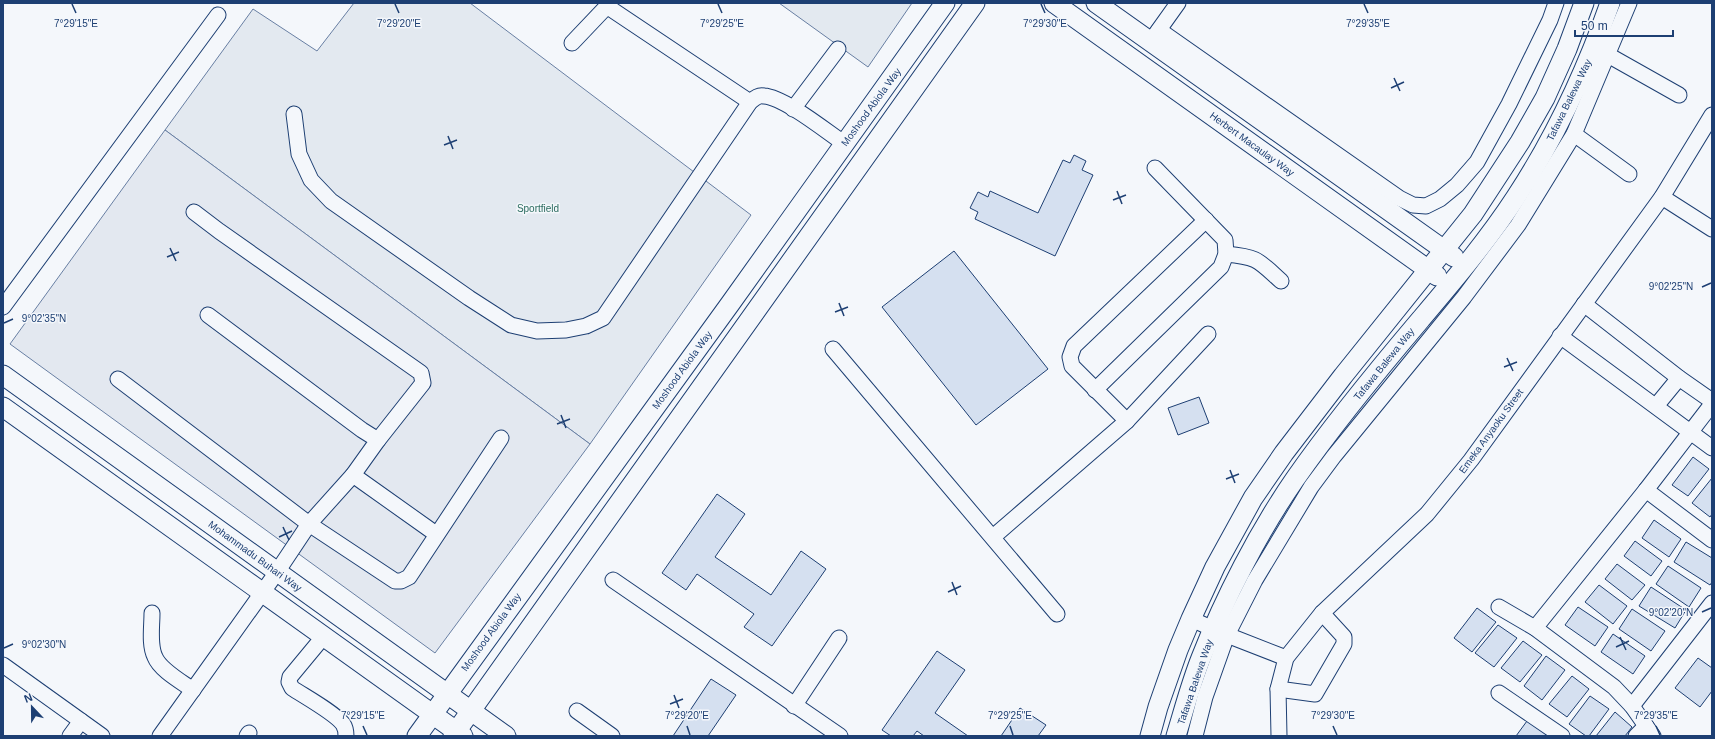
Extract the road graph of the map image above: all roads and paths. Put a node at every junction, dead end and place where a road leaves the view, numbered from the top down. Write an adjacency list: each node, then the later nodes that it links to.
1 (945, 3): 22 (main road, Moshood Abiola Way)
2 (975, 3): 39 (main road)
3 (1054, 3): 32 (main road, Herbert Macaulay Way)
4 (1096, 3): 12 (main road)
5 (1178, 3): 12 (street)
6 (1556, 3): 12 (street)
7 (1584, 3): 29 (main road)
8 (1610, 3): 31 (main road, Tafawa Balewa Way)
9 (1629, 3): 15 (street)
10 (609, 5): 13 (street); 17 (street)
11 (218, 16): 37 (street)
12 (1155, 36): 29 (main road)
13 (572, 43)
14 (838, 49): 18 (street)
15 (1608, 55): 16 (street); 21 (street)
16 (1679, 96)
17 (750, 102): 18 (street); 19 (street)
18 (793, 109): 22 (street)
19 (294, 114)
20 (1712, 115): 25 (street, Emeka Anyaoku Street)
21 (1574, 134): 24 (street); 71 (street)
22 (844, 144): 35 (main road, Moshood Abiola Way)
23 (1155, 168): 27 (street)
24 (1629, 174)
25 (1662, 197): 28 (street); 36 (street, Emeka Anyaoku Street)
26 (194, 212): 53 (street)
27 (1206, 220): 30 (street); 46 (street)
28 (1712, 229)
29 (1444, 250): 31 (main road); 32 (main road)
30 (1226, 254): 33 (street); 46 (street)
31 (1465, 266): 34 (main road, Tafawa Balewa Way)
32 (1428, 269): 34 (main road, Herbert Macaulay Way); 69 (main road)
33 (1281, 282)
34 (1449, 285): 71 (main road, Tafawa Balewa Way)
35 (730, 304): 39 (main road); 78 (main road, Moshood Abiola Way)
36 (1584, 304): 41 (street, Emeka Anyaoku Street); 44 (street)
37 (3, 307)
38 (208, 314): 53 (street)
39 (750, 319): 82 (main road)
40 (1208, 334): 50 (street)
41 (1560, 336): 48 (street); 68 (street, Emeka Anyaoku Street)
42 (833, 349): 59 (street)
43 (3, 375): 61 (main road, Mohammadu Buhari Way)
44 (1679, 378): 47 (street); 48 (street)
45 (118, 379): 57 (street)
46 (1095, 390): 50 (street)
47 (1712, 402): 51 (street)
48 (1656, 406): 51 (street)
49 (3, 407): 63 (main road)
50 (1127, 421): 59 (street)
51 (1689, 432): 54 (street); 56 (street)
52 (500, 438): 58 (street)
53 (378, 440): 55 (street)
54 (1712, 448)
55 (353, 475): 57 (street); 58 (street)
56 (1646, 490): 60 (street); 70 (street)
57 (309, 524): 58 (street); 61 (street)
58 (436, 534)
59 (993, 537): 67 (street)
60 (1712, 540)
61 (277, 572): 63 (street); 78 (main road, Mohammadu Buhari Way)
62 (612, 580): 80 (street)
63 (263, 592): 72 (main road); 77 (street)
64 (1712, 603): 81 (street)
65 (1499, 607): 70 (street)
66 (152, 613): 77 (street)
67 (1057, 614)
68 (1322, 614): 74 (street, Emeka Anyaoku Street); 76 (street)
69 (1191, 619): 71 (street); 96 (main road)
70 (1535, 628): 81 (street)
71 (1220, 632): 74 (street); 97 (main road, Tafawa Balewa Way); 98 (street)
72 (324, 636): 84 (main road); 91 (street)
73 (839, 638): 80 (street)
74 (1286, 658): 76 (street, Emeka Anyaoku Street)
75 (3, 665): 85 (street)
76 (1278, 689): 99 (street, Emeka Anyaoku Street)
77 (193, 690): 90 (street)
78 (447, 693): 82 (main road, Mohammadu Buhari Way); 84 (main road, Moshood Abiola Way)
79 (1499, 693): 100 (street)
80 (794, 706): 95 (street)
81 (1632, 706): 86 (street)
82 (471, 711): 87 (main road); 93 (main road, Mohammadu Buhari Way)
83 (577, 711): 94 (street)
84 (433, 714): 87 (main road); 92 (main road, Moshood Abiola Way)
85 (81, 721): 88 (street); 89 (street)
86 (1645, 733)
87 (457, 734)
88 (70, 736)
89 (102, 736)
90 (160, 736)
91 (346, 736)
92 (417, 736)
93 (506, 736)
94 (612, 736)
95 (840, 736)
96 (1150, 736)
97 (1176, 736)
98 (1195, 736)
99 (1279, 736)
100 (1562, 736)

